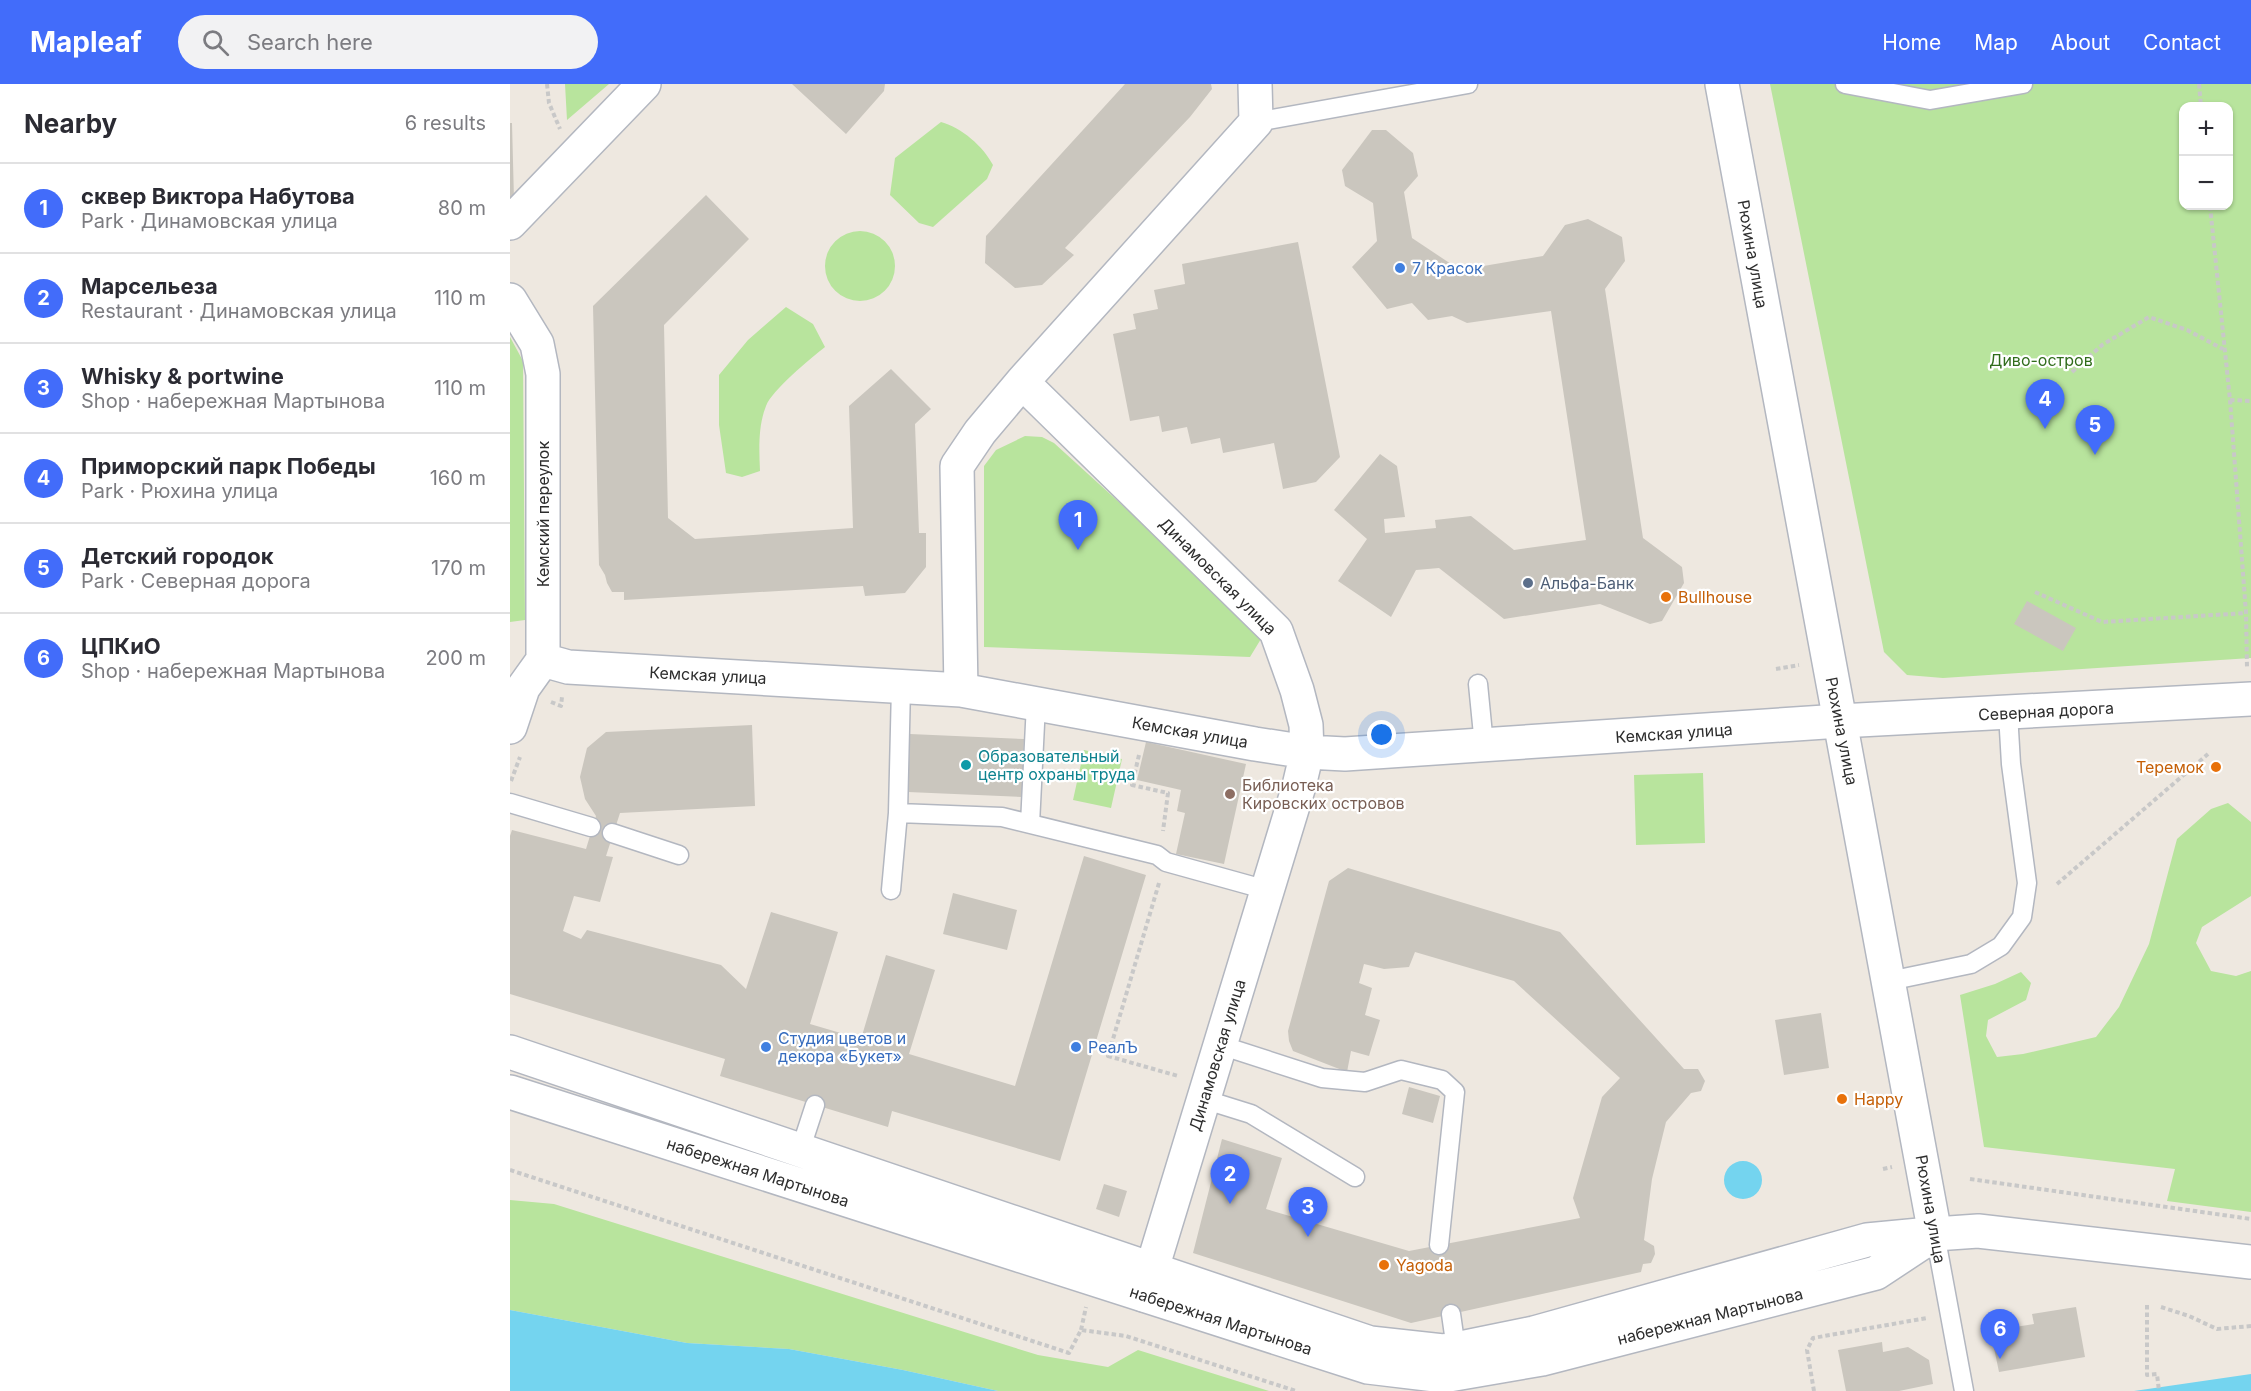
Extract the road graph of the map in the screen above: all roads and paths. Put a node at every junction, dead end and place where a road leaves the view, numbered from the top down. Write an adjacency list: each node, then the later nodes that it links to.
1 (547, 84): 11 (path)
2 (644, 84): 13 (street)
3 (1255, 84): 10 (street)
4 (1468, 84): 10 (lane)
5 (1722, 84): 30 (street, Рюхина улица)
6 (1845, 84): 7 (lane)
7 (2023, 84)
8 (2199, 84): 9 (path)
9 (2201, 102)
10 (1256, 122): 17 (street)
11 (563, 132)
12 (2210, 210): 15 (path)
13 (510, 223)
14 (510, 300): 22 (street, Кемский переулок)
15 (2224, 350): 16 (path); 18 (path)
16 (2072, 372)
17 (1022, 382): 26 (street); 34 (street, Динамовская улица)
18 (2230, 400): 19 (path); 21 (path)
19 (2251, 401)
20 (2035, 592): 21 (path)
21 (2246, 613): 23 (path)
22 (543, 660): 25 (street, Кемская улица); 31 (street)
23 (2247, 667)
24 (1478, 684): 32 (lane)
25 (902, 687): 26 (street, Кемская улица); 37 (lane)
26 (961, 690): 28 (street, Кемская улица)
27 (2251, 699): 29 (street, Северная дорога)
28 (1036, 704): 34 (street, Кемская улица); 38 (lane)
29 (2008, 713): 30 (street, Северная дорога); 46 (lane)
30 (1840, 721): 32 (street, Кемская улица); 46 (street, Рюхина улица)
31 (510, 727)
32 (1484, 745): 34 (street, Кемская улица)
33 (1140, 752): 42 (path)
34 (1307, 752): 45 (street, Динамовская улица)
35 (2208, 754): 43 (path)
36 (510, 803): 39 (lane)
37 (898, 813): 38 (lane); 44 (lane)
38 (1030, 824): 42 (lane)
39 (591, 827)
40 (612, 833): 41 (lane)
41 (679, 855)
42 (1161, 859): 45 (lane); 50 (path)
43 (2057, 884)
44 (891, 890)
45 (1267, 890): 47 (street, Динамовская улица)
46 (1888, 981): 58 (street, Рюхина улица)
47 (1220, 1045): 50 (street, Динамовская улица); 59 (lane)
48 (510, 1052): 52 (street, набережная Мартынова)
49 (510, 1092): 56 (street, набережная Мартынова)
50 (1206, 1092): 54 (lane); 61 (street, Динамовская улица)
51 (815, 1105): 52 (lane)
52 (800, 1150): 56 (lane); 61 (street, набережная Мартынова)
53 (510, 1170): 68 (path)
54 (1355, 1177)
55 (1970, 1179): 57 (path)
56 (789, 1182): 61 (street, набережная Мартынова)
57 (2251, 1219)
58 (1935, 1234): 60 (street, набережная Мартынова); 69 (street, набережная Мартынова); 71 (lane, Рюхина улица)
59 (1440, 1245)
60 (2251, 1262)
61 (1148, 1282): 69 (street, набережная Мартынова); 70 (street, набережная Мартынова)
62 (1088, 1299): 68 (path)
63 (2147, 1305): 74 (path)
64 (2161, 1307): 67 (path)
65 (1450, 1314): 70 (lane)
66 (1927, 1318): 73 (path)
67 (2251, 1326)
68 (1081, 1330): 72 (path)
69 (1538, 1346): 70 (street, набережная Мартынова)
70 (1456, 1349)
71 (1963, 1385)
72 (1296, 1391)
73 (1814, 1391)
74 (2159, 1391)

